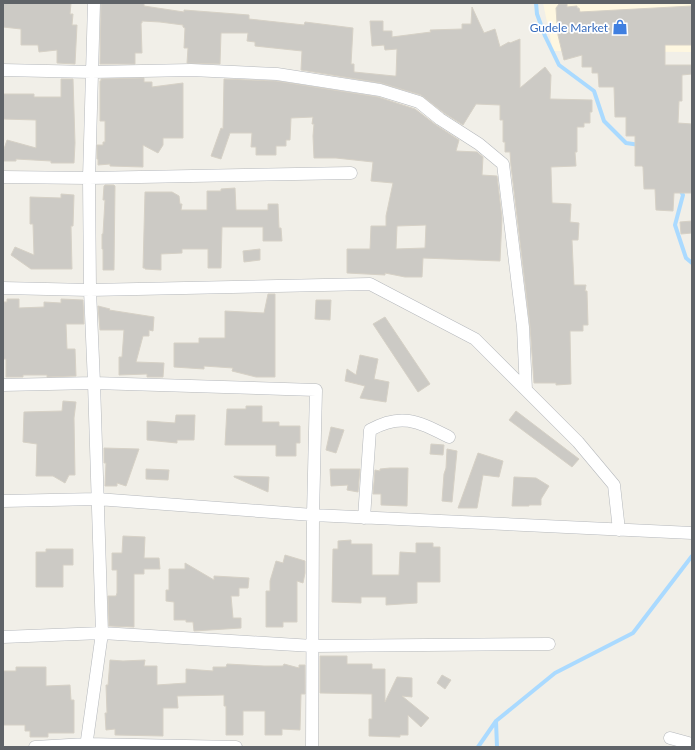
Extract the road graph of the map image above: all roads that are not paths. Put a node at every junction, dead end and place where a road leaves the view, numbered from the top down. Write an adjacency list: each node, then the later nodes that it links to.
1 (94, 3): 3 (street)
2 (3, 70): 3 (street)
3 (92, 72): 6 (street); 11 (street)
4 (351, 173): 6 (street)
5 (3, 177): 6 (street)
6 (89, 178): 8 (street)
7 (3, 288): 8 (street)
8 (90, 290): 9 (street); 11 (street)
9 (94, 383): 10 (street); 13 (street); 15 (street)
10 (3, 385)
11 (526, 390): 17 (street)
12 (449, 437): 16 (street)
13 (97, 499): 14 (street); 15 (street); 19 (street)
14 (3, 501)
15 (313, 515): 16 (street); 22 (street)
16 (364, 518): 17 (street)
17 (619, 530): 18 (street)
18 (692, 534)
19 (102, 633): 20 (street); 22 (street); 25 (street)
20 (3, 636)
21 (549, 644): 22 (street)
22 (313, 646): 28 (street)
23 (670, 738): 24 (street)
24 (692, 744)
25 (86, 746): 26 (street); 27 (street)
26 (35, 747)
27 (236, 747)
28 (312, 747)

